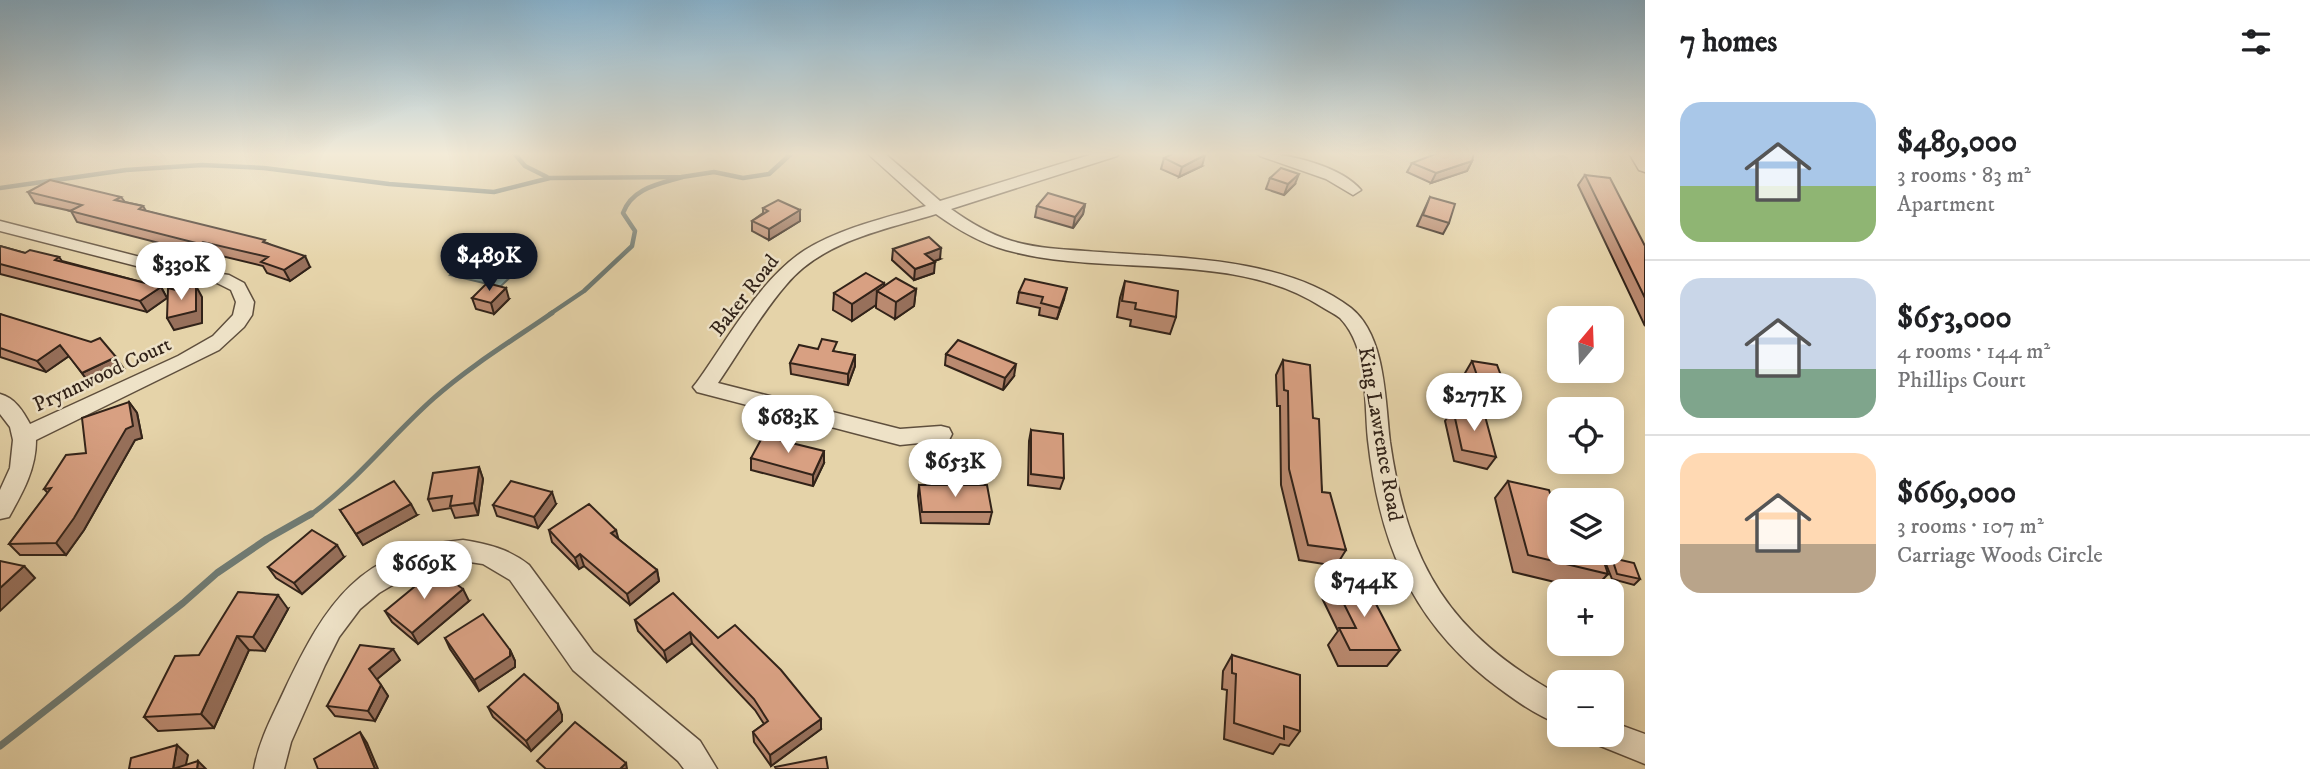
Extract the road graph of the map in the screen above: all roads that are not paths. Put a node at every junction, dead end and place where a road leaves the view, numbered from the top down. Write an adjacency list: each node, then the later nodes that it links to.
1 (916, 189): 3 (street, King Lawrence Road)
2 (996, 189): 3 (street, Baker Road)
3 (937, 207): 6 (street, Baker Road); 9 (street, King Lawrence Road)
4 (1, 226): 7 (street, Prynnwood Court)
5 (0, 401): 7 (street)
6 (941, 434)
7 (25, 435): 8 (street)
8 (0, 510)
9 (1547, 702)
10 (1624, 741): 11 (street)
11 (1645, 749)
12 (269, 769): 13 (street)
13 (702, 769)

